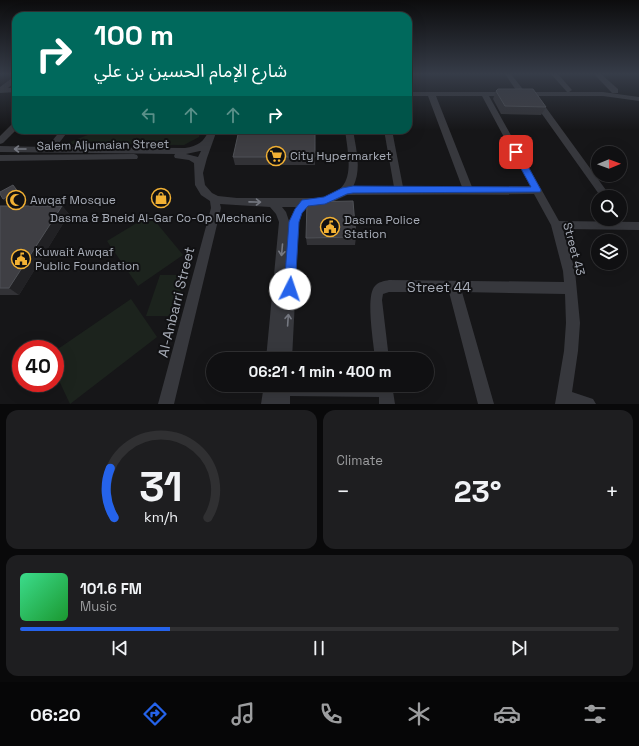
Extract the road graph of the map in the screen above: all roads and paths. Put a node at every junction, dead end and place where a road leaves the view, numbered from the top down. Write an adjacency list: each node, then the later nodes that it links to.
1 (505, 93): 6 (street)
2 (521, 93): 24 (street)
3 (555, 93): 7 (street)
4 (412, 94): 5 (street)
5 (431, 94): 6 (street); 22 (street)
6 (484, 94): 23 (street, Street 43)
7 (639, 99)
8 (12, 129): 13 (street)
9 (62, 134): 14 (street)
10 (349, 134): 19 (street)
11 (389, 134): 21 (street)
12 (211, 135): 15 (street, Salem Aljumaian Street); 18 (street)
13 (0, 141)
14 (50, 149): 15 (street, Salem Aljumaian Street); 16 (street, Salem Aljumaian Street, one-way to 16)
15 (77, 149): 17 (street)
16 (0, 156): 17 (street, Salem Aljumaian Street)
17 (71, 157): 18 (street, Salem Aljumaian Street)
18 (200, 168): 28 (street)
19 (352, 178): 20 (street); 25 (street)
20 (368, 190): 21 (street); 25 (street)
21 (399, 190): 22 (street)
22 (468, 190): 23 (street)
23 (537, 190): 29 (street, Street 43)
24 (600, 190)
25 (346, 191): 27 (street)
26 (271, 202): 27 (street); 28 (street, one-way to 26); 35 (street, one-way to 35)
27 (306, 202): 36 (street, one-way to 27)
28 (215, 203): 43 (street, Al-Anbarri Street)
29 (556, 225): 30 (street); 34 (street, Street 43)
30 (591, 225)
31 (627, 226): 32 (street)
32 (639, 226)
33 (454, 287): 34 (street, Street 44); 37 (street, Street 44); 46 (street)
34 (571, 288): 42 (street, Street 43)
35 (274, 352)
36 (285, 352)
37 (381, 352)
38 (276, 392): 44 (street)
39 (280, 392): 45 (street)
40 (371, 392): 41 (street)
41 (386, 393)
42 (564, 400): 47 (street)
43 (166, 404)
44 (269, 404)
45 (282, 404)
46 (486, 404)
47 (588, 404)

